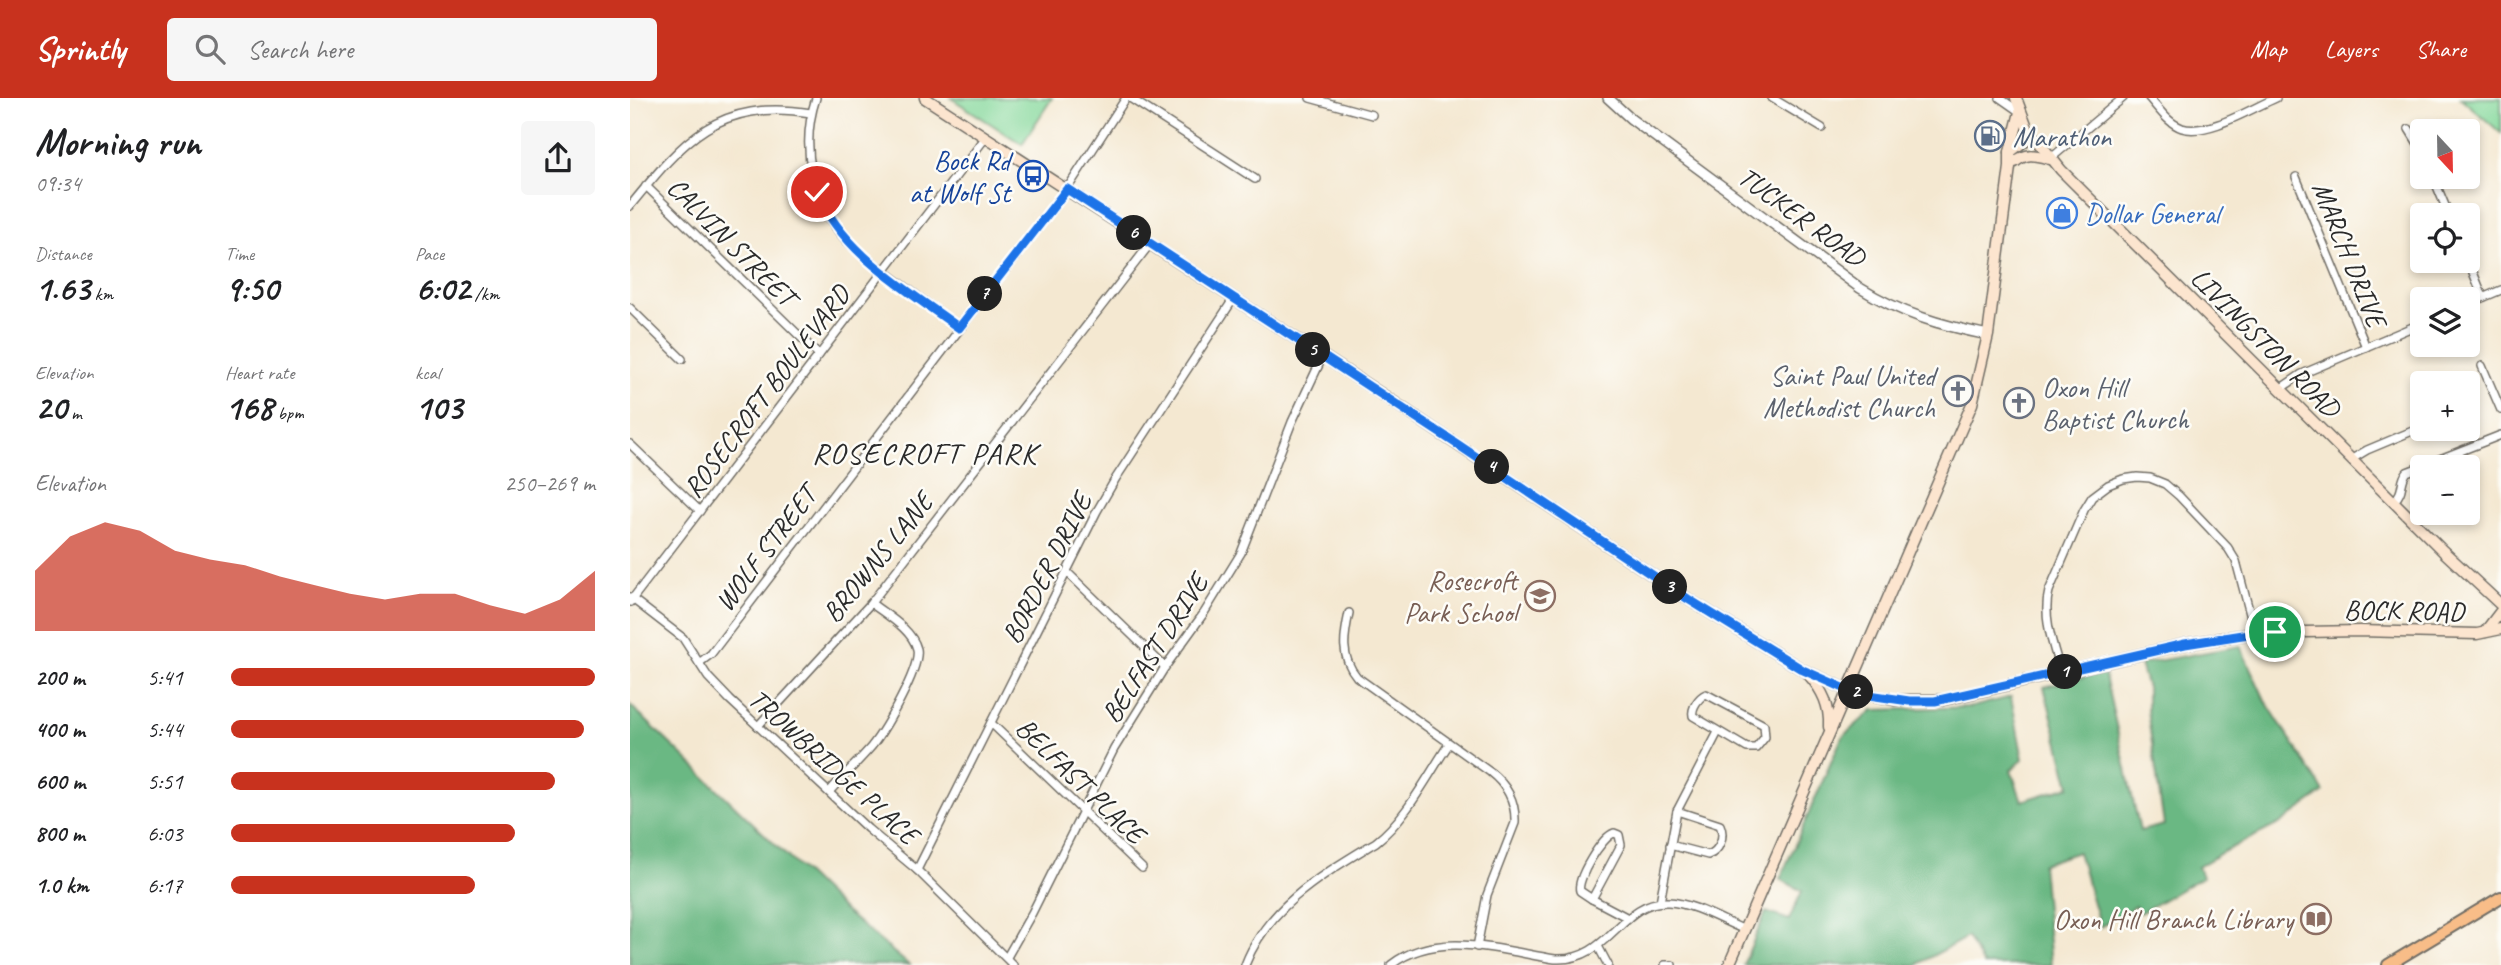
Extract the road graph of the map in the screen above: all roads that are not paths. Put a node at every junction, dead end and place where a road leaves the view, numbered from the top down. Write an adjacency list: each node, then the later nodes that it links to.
1 (816, 98): 13 (street)
2 (925, 98): 16 (main road, BOCK ROAD)
3 (1128, 98): 21 (street); 23 (street, WOLF STREET)
4 (1310, 98): 14 (street)
5 (1772, 98): 15 (street)
6 (2000, 98): 12 (street)
7 (2016, 98): 12 (main road, LIVINGSTON ROAD)
8 (2123, 98): 18 (street)
9 (2150, 98): 10 (street)
10 (2277, 98)
11 (1613, 100): 35 (street, TUCKER ROAD)
12 (2020, 112): 17 (main road, LIVINGSTON ROAD); 19 (main road)
13 (811, 113): 22 (street); 26 (street)
14 (1372, 115)
15 (1822, 128)
16 (986, 137): 23 (main road, BOCK ROAD); 26 (street, ROSECROFT BOULEVARD)
17 (2035, 138): 18 (main road, LIVINGSTON ROAD); 19 (main road)
18 (2050, 159): 19 (main road); 41 (main road, LIVINGSTON ROAD)
19 (2011, 160): 35 (main road)
20 (2296, 177): 36 (street, MARCH DRIVE)
21 (1255, 179)
22 (646, 186): 24 (street); 37 (street, CALVIN STREET)
23 (1067, 189): 25 (main road, BOCK ROAD); 33 (street, WOLF STREET)
24 (630, 206)
25 (1150, 244): 29 (main road, BOCK ROAD); 51 (street, BROWNS LANE)
26 (884, 271): 33 (street); 37 (street, ROSECROFT BOULEVARD)
27 (2473, 273): 30 (street)
28 (2501, 290): 30 (street)
29 (1234, 298): 38 (main road, BOCK ROAD); 49 (street, BORDER DRIVE)
30 (2483, 298): 31 (street)
31 (2480, 299)
32 (630, 308): 39 (street)
33 (959, 328): 58 (street, WOLF STREET)
34 (2410, 328): 36 (street)
35 (1988, 335): 62 (main road)
36 (2365, 346): 41 (street)
37 (819, 355): 48 (street, ROSECROFT BOULEVARD)
38 (1323, 356): 59 (street, BELFAST DRIVE); 60 (main road, BOCK ROAD)
39 (682, 359)
40 (2482, 366): 42 (street)
41 (2280, 389): 46 (main road, LIVINGSTON ROAD)
42 (2500, 406)
43 (2410, 432): 46 (street)
44 (2501, 435): 47 (street)
45 (630, 444): 48 (street)
46 (2352, 459): 47 (main road, LIVINGSTON ROAD)
47 (2394, 502): 52 (main road, LIVINGSTON ROAD)
48 (700, 511): 50 (street, ROSECROFT BOULEVARD)
49 (1067, 572): 59 (street); 63 (street, BORDER DRIVE)
50 (631, 599): 58 (street, TROWBRIDGE PLACE)
51 (871, 603): 64 (street, BROWNS LANE); 68 (street)
52 (2501, 605)
53 (2501, 611): 56 (main road, BOCK ROAD)
54 (1349, 613): 67 (street)
55 (2501, 629): 56 (main road)
56 (2484, 632): 57 (main road, BOCK ROAD)
57 (2255, 633): 61 (main road, BOCK ROAD); 61 (street)
58 (699, 663): 64 (street, TROWBRIDGE PLACE)
59 (1165, 667): 69 (street, BELFAST DRIVE)
60 (1803, 670): 62 (main road, BOCK ROAD); 66 (main road)
61 (2061, 673): 62 (main road, BOCK ROAD)
62 (1848, 690): 66 (main road)
63 (991, 723): 69 (street, BELFAST PLACE); 73 (street, BORDER DRIVE)
64 (758, 726): 68 (street, TROWBRIDGE PLACE)
65 (1718, 732): 65 (street); 70 (street)
66 (1829, 734): 78 (main road)
67 (1449, 744): 80 (street); 84 (street)
68 (830, 791): 73 (street, TROWBRIDGE PLACE)
69 (1082, 811): 72 (street, BELFAST PLACE); 81 (street, BELFAST DRIVE)
70 (1677, 811): 71 (street); 71 (street)
71 (1670, 845): 76 (street)
72 (1142, 868)
73 (917, 870): 81 (street, TROWBRIDGE PLACE)
74 (2501, 897): 90 (main road)
75 (1592, 899): 75 (street); 77 (street)
76 (1660, 902): 77 (street); 78 (street)
77 (1628, 918): 79 (street)
78 (1745, 930): 89 (main road)
79 (1598, 946): 82 (street); 86 (street)
80 (1477, 947): 82 (street); 85 (street)
81 (1007, 957): 83 (street, TROWBRIDGE PLACE)
82 (1554, 962)
83 (1013, 965)
84 (1245, 965)
85 (1391, 965)
86 (1608, 965)
87 (1665, 965): 88 (street)
88 (1672, 965)
89 (1729, 965)
90 (2388, 965)

